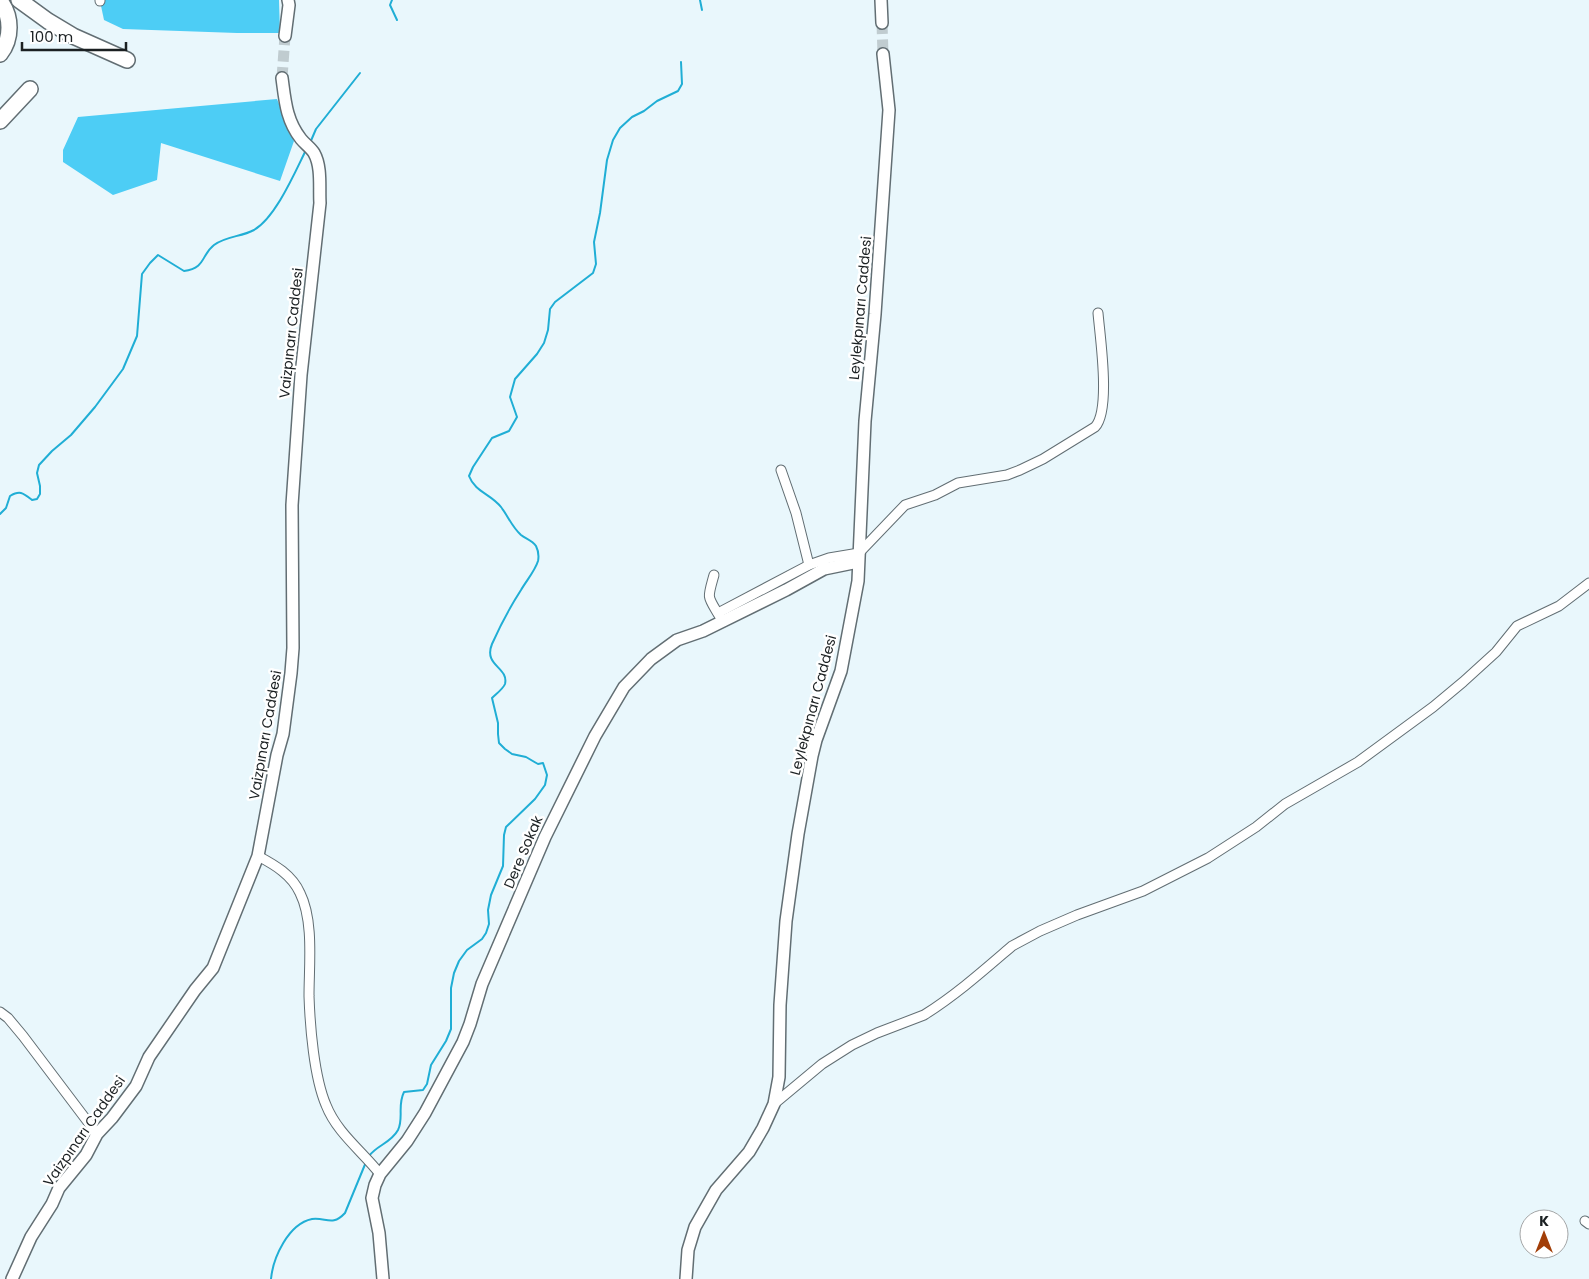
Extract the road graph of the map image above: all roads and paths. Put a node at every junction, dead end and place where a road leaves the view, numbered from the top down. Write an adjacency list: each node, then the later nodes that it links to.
1 (19, 0): 9 (highway)
2 (288, 0): 6 (street)
3 (881, 0): 5 (street)
4 (0, 1): 7 (highway)
5 (882, 23)
6 (285, 36)
7 (0, 54)
8 (883, 54): 15 (street, Leylekpınarı Caddesi)
9 (127, 60)
10 (282, 78): 20 (street, Vaizpınarı Caddesi)
11 (30, 89): 12 (highway)
12 (0, 121)
13 (1098, 312): 15 (street)
14 (781, 470): 16 (street)
15 (858, 557): 16 (street); 19 (street, Dere Sokak); 22 (street, Leylekpınarı Caddesi)
16 (809, 565): 19 (street)
17 (714, 574): 19 (street)
18 (1589, 583): 22 (street)
19 (720, 617): 24 (street, Dere Sokak)
20 (258, 856): 23 (street, Vaizpınarı Caddesi); 24 (street)
21 (0, 1012): 23 (street)
22 (774, 1104): 27 (street, Leylekpınarı Caddesi)
23 (97, 1134): 25 (street, Vaizpınarı Caddesi)
24 (380, 1174): 26 (street, Dere Sokak)
25 (12, 1279)
26 (384, 1279)
27 (686, 1279)

